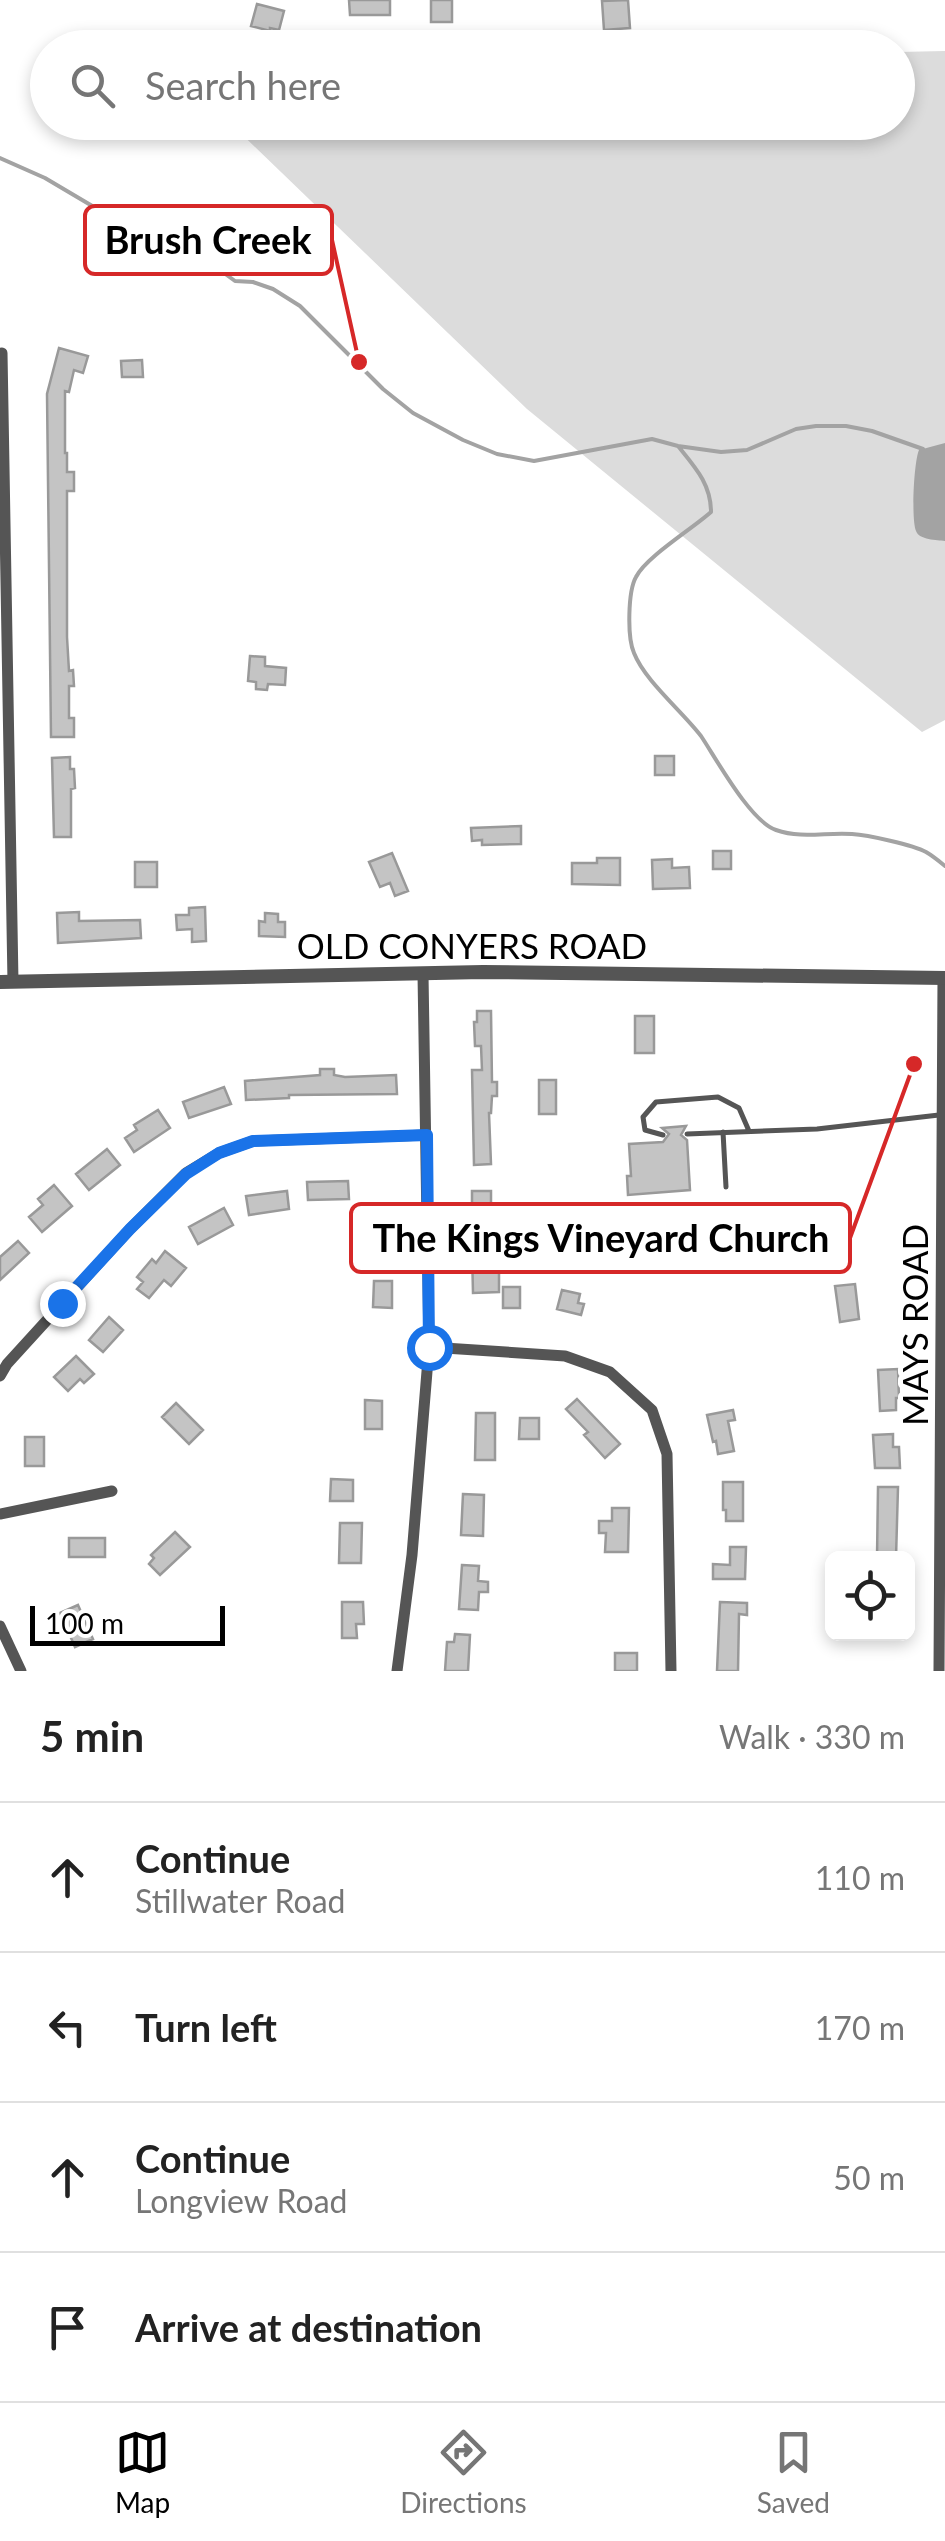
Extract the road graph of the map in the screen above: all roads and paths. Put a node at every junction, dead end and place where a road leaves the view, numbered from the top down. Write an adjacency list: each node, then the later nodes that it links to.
1 (2, 353): 4 (street)
2 (423, 974): 3 (street, OLD CONYERS ROAD); 4 (street, OLD CONYERS ROAD); 9 (street)
3 (944, 978): 5 (street, MAYS ROAD)
4 (7, 982)
5 (942, 1114): 6 (lane); 12 (street, MAYS ROAD)
6 (749, 1131): 7 (lane); 10 (lane)
7 (724, 1132): 8 (lane); 11 (lane)
8 (686, 1134)
9 (427, 1135): 13 (street); 14 (street)
10 (662, 1135)
11 (726, 1188)
12 (943, 1311): 21 (street, MAYS ROAD)
13 (429, 1347): 19 (street); 20 (street)
14 (0, 1376)
15 (112, 1491): 16 (street)
16 (0, 1514)
17 (0, 1626): 18 (street)
18 (21, 1671)
19 (397, 1671)
20 (671, 1671)
21 (939, 1671)

